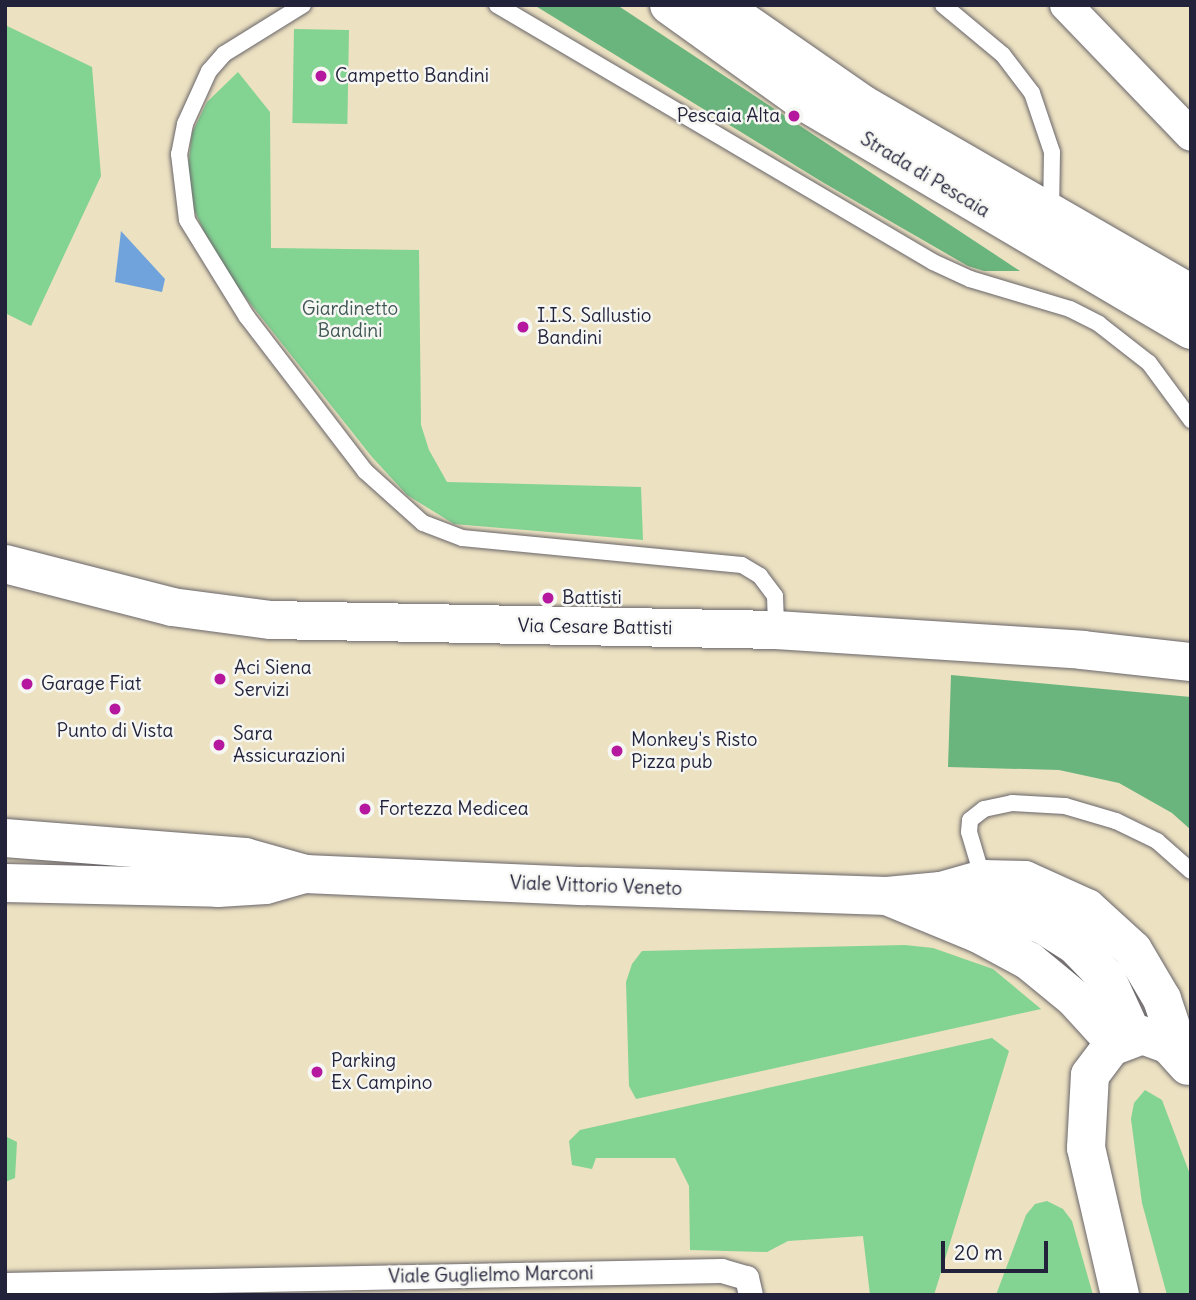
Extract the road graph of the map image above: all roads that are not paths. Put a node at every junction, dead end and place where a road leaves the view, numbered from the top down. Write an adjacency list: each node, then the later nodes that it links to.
1 (303, 5): 13 (lane)
2 (497, 5): 11 (lane)
3 (669, 5): 10 (street, Strada di Pescaia)
4 (720, 5): 8 (street, Strada di Pescaia)
5 (943, 5): 8 (lane)
6 (1066, 5): 7 (street)
7 (1191, 135)
8 (1051, 215): 9 (street, Strada di Pescaia)
9 (1191, 295)
10 (1191, 330)
11 (1191, 420)
12 (5, 564): 13 (street, Via Cesare Battisti)
13 (776, 630): 14 (street, Via Cesare Battisti)
14 (1191, 662)
15 (5, 838): 17 (street, Viale Vittorio Veneto)
16 (1191, 871): 18 (lane)
17 (305, 874): 19 (street, Viale Vittorio Veneto); 21 (street, Viale Vittorio Veneto)
18 (982, 880): 20 (street, Viale Vittorio Veneto); 23 (street, Viale Vittorio Veneto)
19 (5, 883)
20 (941, 891): 21 (street, Viale Vittorio Veneto); 22 (street, Viale Vittorio Veneto)
21 (887, 896): 22 (street, Viale Vittorio Veneto)
22 (1125, 1040): 23 (street); 26 (street)
23 (1186, 1063)
24 (5, 1285): 25 (street, Viale Guglielmo Marconi)
25 (751, 1295)
26 (1120, 1295)

